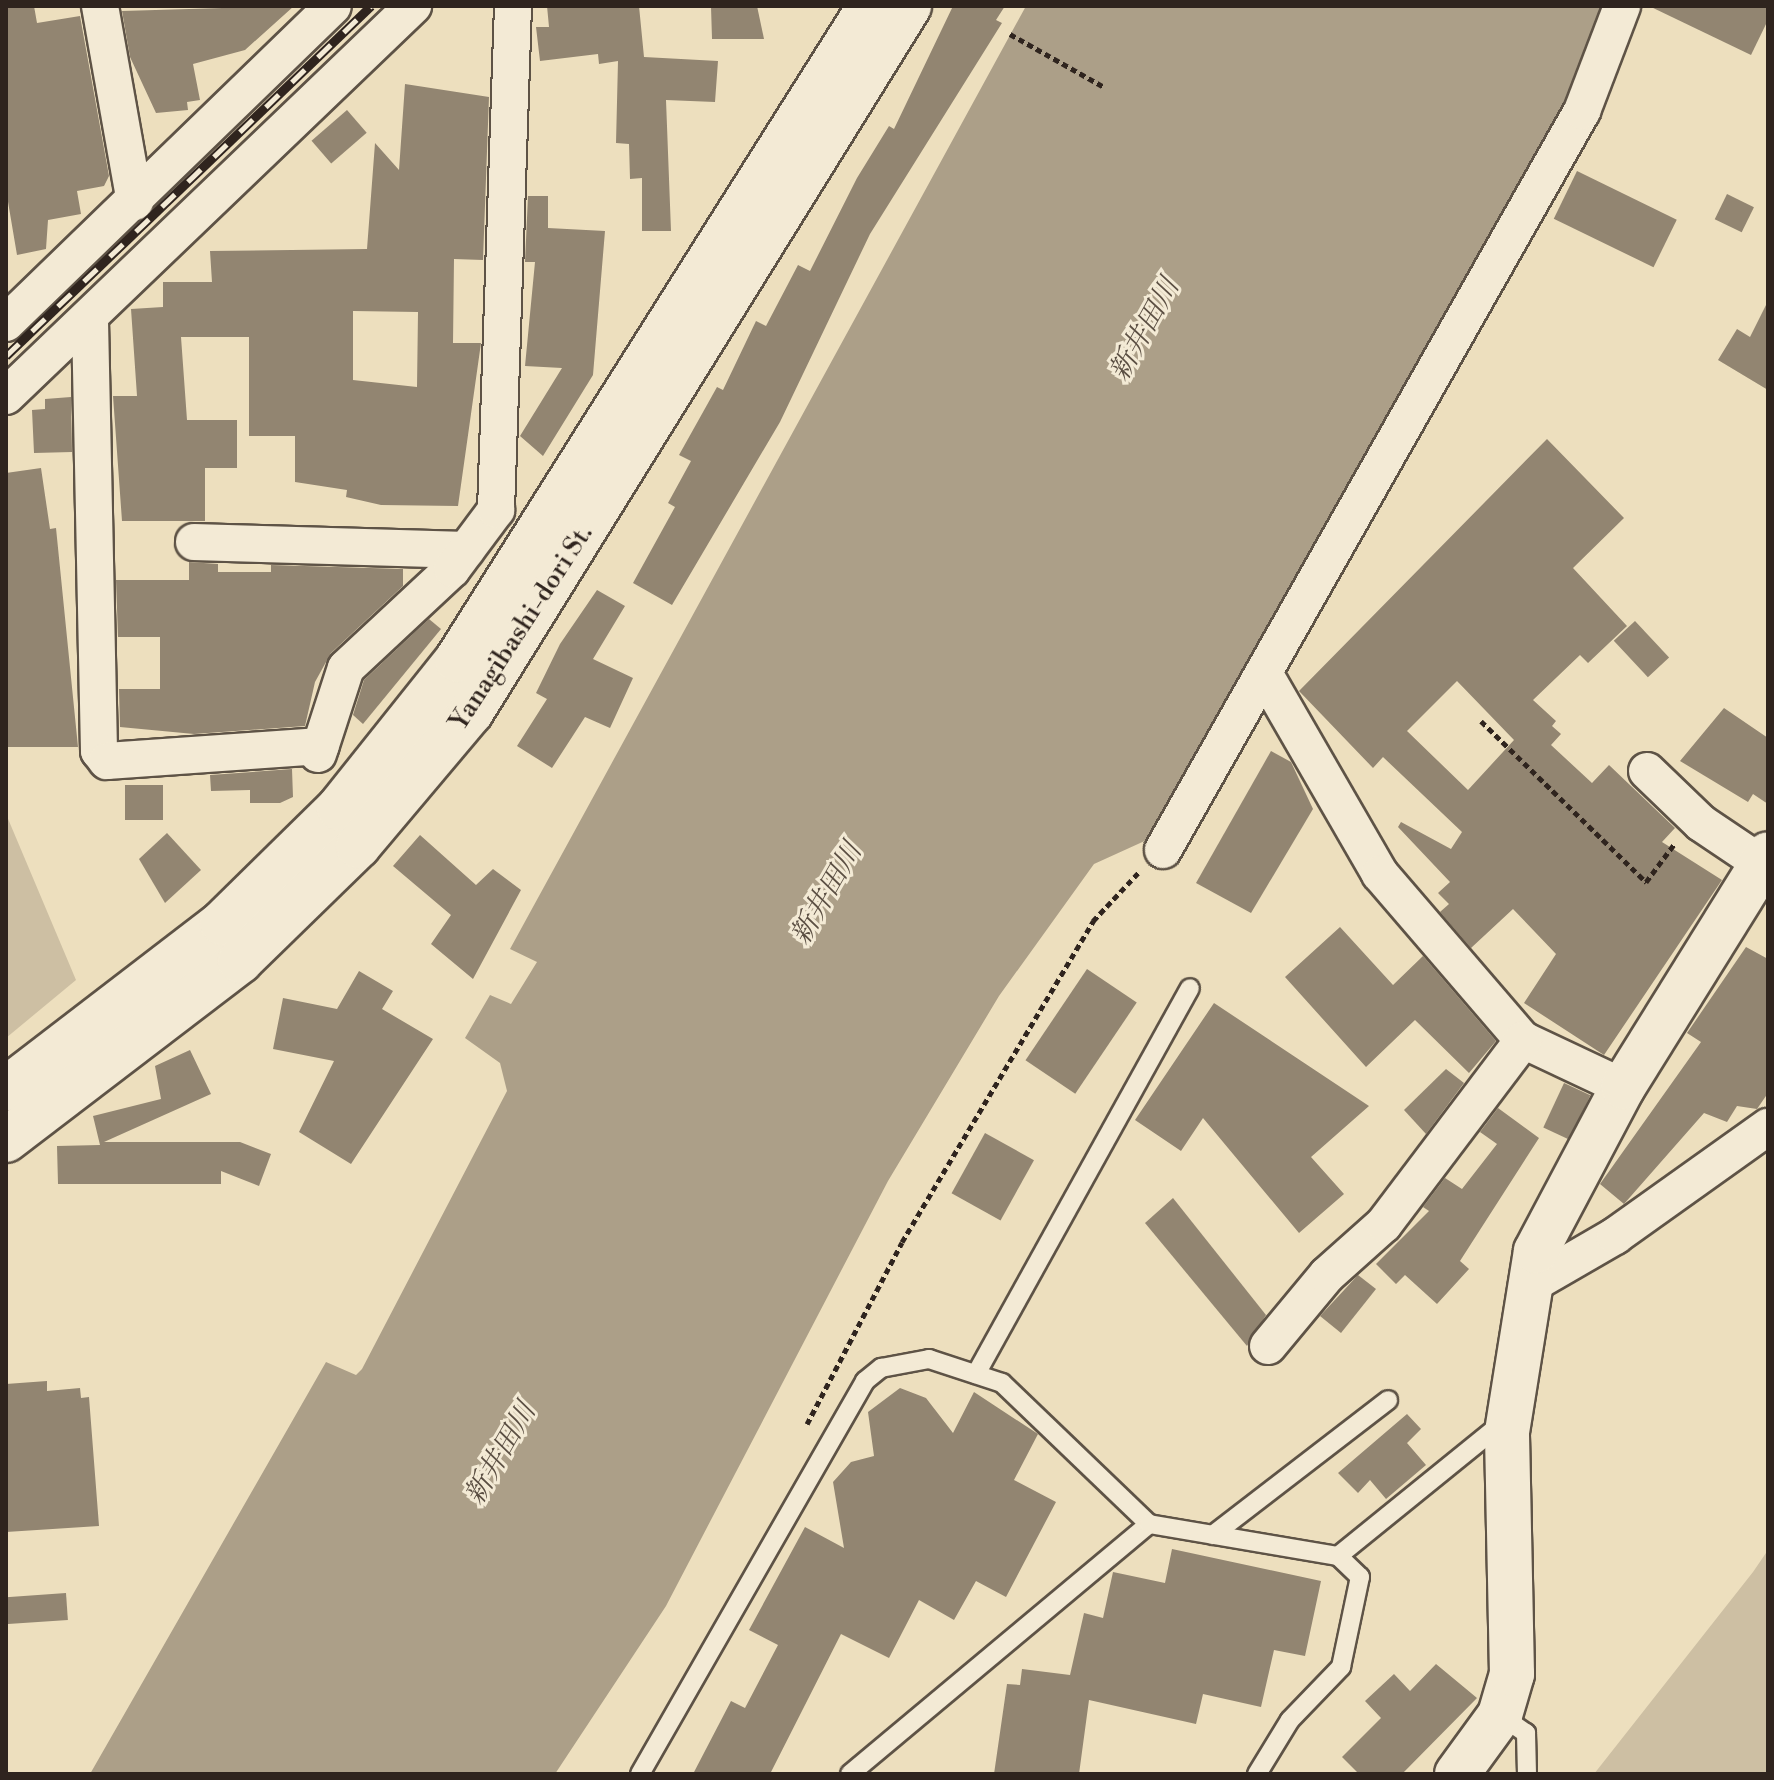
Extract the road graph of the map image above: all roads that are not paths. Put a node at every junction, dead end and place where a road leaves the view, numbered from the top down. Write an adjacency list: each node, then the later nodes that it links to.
1 (100, 6): 8 (street)
2 (333, 6): 8 (street)
3 (413, 6): 9 (street)
4 (513, 6): 12 (street)
5 (870, 6): 14 (street, Yanagibashi-dori St.)
6 (909, 6): 14 (street, Yanagibashi-dori St.)
7 (1622, 6): 16 (street)
8 (135, 202): 10 (street)
9 (90, 321): 11 (street); 15 (street)
10 (6, 323)
11 (6, 396)
12 (496, 510): 14 (street); 15 (street)
13 (194, 542): 15 (street)
14 (556, 544): 23 (street, Yanagibashi-dori St.); 25 (street, Yanagibashi-dori St.)
15 (466, 550)
16 (1264, 673): 18 (street); 21 (street)
17 (1647, 771): 19 (street)
18 (1163, 850)
19 (1765, 859): 22 (street)
20 (1190, 988): 28 (lane)
21 (1523, 1040): 22 (street); 27 (street)
22 (1623, 1087): 26 (street)
23 (6, 1089)
24 (1768, 1127): 26 (street)
25 (6, 1140)
26 (1527, 1287): 30 (street)
27 (1268, 1346)
28 (976, 1374): 31 (lane); 35 (lane)
29 (1388, 1400): 32 (lane)
30 (1510, 1416): 33 (lane); 34 (street)
31 (1149, 1524): 32 (lane); 36 (lane)
32 (1213, 1535): 33 (lane)
33 (1338, 1556): 37 (lane)
34 (1500, 1715): 38 (street); 39 (lane)
35 (640, 1774)
36 (850, 1774)
37 (1257, 1774)
38 (1457, 1774)
39 (1527, 1774)

